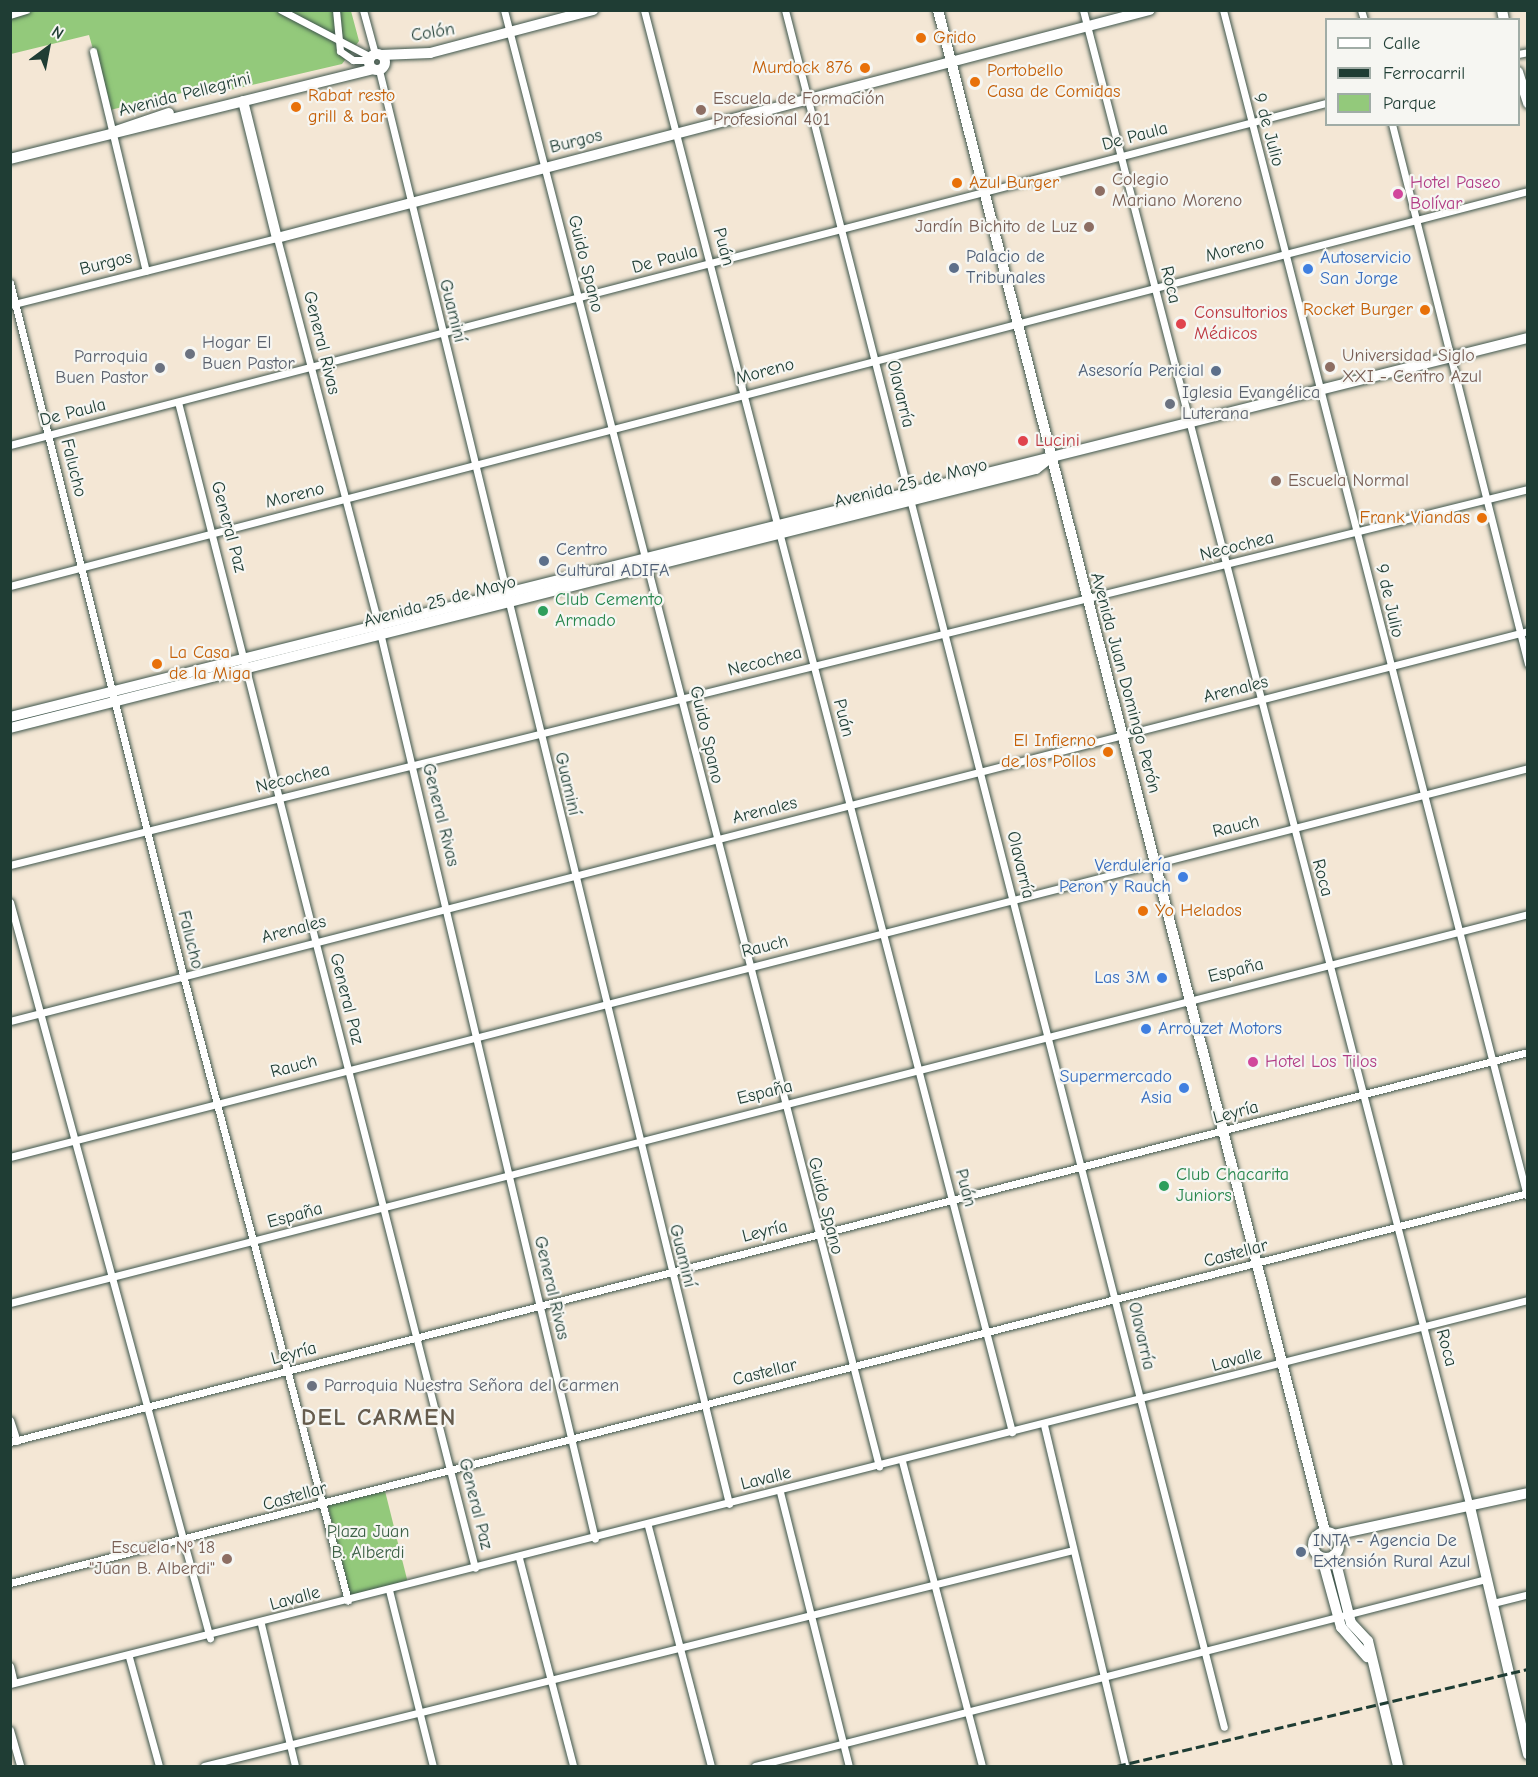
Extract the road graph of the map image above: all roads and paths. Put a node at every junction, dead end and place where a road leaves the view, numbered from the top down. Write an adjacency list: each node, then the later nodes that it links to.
1 (26, 10): 13 (street)
2 (281, 10): 16 (street)
3 (336, 10): 16 (street)
4 (363, 10): 18 (street, Guaminí)
5 (504, 10): 15 (street, Guido Spano)
6 (593, 10): 15 (main road, Colón)
7 (644, 10): 29 (street, Puán)
8 (785, 10): 23 (street, Olavarría)
9 (938, 10): 19 (main road, Avenida Juan Domingo Perón)
10 (1083, 10): 14 (street, Roca)
11 (1150, 10): 14 (main road, Burgos)
12 (1223, 10): 26 (street, 9 de Julio)
13 (10, 15)
14 (1087, 27): 19 (main road, Burgos); 30 (street, Roca)
15 (510, 33): 18 (main road, Colón); 32 (street, Guido Spano)
16 (335, 42): 18 (street)
17 (93, 51): 28 (street)
18 (374, 61): 21 (main road, Avenida Pellegrini); 35 (street, Guaminí)
19 (951, 63): 23 (main road, Burgos); 34 (main road, Avenida Juan Domingo Perón)
20 (1520, 79): 25 (main road)
21 (266, 92): 22 (main road, Avenida Pellegrini); 28 (main road, Avenida Pellegrini)
22 (243, 101): 28 (main road, Avenida Pellegrini); 38 (main road, General Rivas)
23 (808, 103): 29 (main road, Burgos); 37 (street, Olavarría)
24 (1325, 103): 26 (street, De Paula)
25 (1527, 103)
26 (1250, 122): 30 (street, De Paula); 39 (street, 9 de Julio)
27 (1392, 126): 36 (street)
28 (113, 132): 31 (main road, Avenida Pellegrini); 41 (street)
29 (677, 135): 32 (main road, Burgos); 40 (street, Puán)
30 (1119, 156): 34 (street, De Paula); 43 (street, Roca)
31 (10, 159)
32 (546, 166): 35 (main road, Burgos); 44 (street, Guido Spano)
33 (1527, 191): 36 (street, Moreno)
34 (981, 193): 37 (street, De Paula); 46 (main road, Avenida Juan Domingo Perón)
35 (409, 201): 38 (main road, Burgos); 47 (street, Guaminí)
36 (1416, 220): 39 (street, Moreno); 50 (street)
37 (842, 229): 40 (street, De Paula); 49 (street, Olavarría)
38 (277, 238): 41 (street, Burgos); 51 (street, General Rivas)
39 (1286, 253): 43 (street, Moreno); 52 (street, 9 de Julio)
40 (712, 262): 44 (street, De Paula); 53 (street, Puán)
41 (146, 271): 45 (street, Burgos)
42 (10, 283): 45 (street, Falucho)
43 (1154, 286): 46 (street, Moreno); 55 (street, Roca)
44 (578, 299): 47 (street, De Paula); 56 (street, Guido Spano)
45 (13, 304): 57 (street, Falucho)
46 (1013, 323): 49 (street, Moreno); 59 (main road, Avenida Juan Domingo Perón)
47 (441, 332): 51 (street, De Paula); 60 (street, Guaminí)
48 (1527, 338): 50 (main road, Avenida 25 de Mayo)
49 (876, 359): 53 (street, Moreno); 62 (street, Olavarría)
50 (1450, 359): 52 (main road, Avenida 25 de Mayo); 64 (street)
51 (311, 369): 54 (street, De Paula); 63 (street, General Rivas)
52 (1319, 393): 55 (main road, Avenida 25 de Mayo); 68 (street, 9 de Julio)
53 (744, 394): 56 (street, Moreno); 66 (street, Puán)
54 (178, 402): 57 (street, De Paula); 67 (street, General Paz)
55 (1188, 425): 59 (main road, Avenida 25 de Mayo); 71 (street, Roca)
56 (610, 429): 60 (street, Moreno); 70 (street, Guido Spano)
57 (50, 434): 58 (street, De Paula); 72 (street, Falucho)
58 (10, 445)
59 (1049, 459): 62 (main road, Avenida 25 de Mayo); 65 (main road, Avenida 25 de Mayo); 76 (main road, Avenida Juan Domingo Perón)
60 (474, 463): 63 (street, Moreno); 75 (street, Guaminí)
61 (1527, 489): 64 (street, Necochea)
62 (908, 490): 65 (street, Olavarría); 66 (main road, Avenida 25 de Mayo)
63 (344, 499): 67 (street, Moreno); 77 (street, General Rivas)
64 (1486, 500): 68 (street, Necochea); 78 (street)
65 (910, 501): 69 (main road, Avenida 25 de Mayo); 79 (street, Olavarría)
66 (775, 523): 69 (street, Puán); 70 (main road, Avenida 25 de Mayo)
67 (214, 532): 72 (street, Moreno); 80 (street, General Paz)
68 (1358, 532): 71 (street, Necochea); 83 (street, 9 de Julio)
69 (778, 535): 73 (main road, Avenida 25 de Mayo); 82 (street, Puán)
70 (645, 556): 73 (street, Guido Spano); 75 (main road, Avenida 25 de Mayo)
71 (1226, 565): 76 (street, Necochea); 86 (street, Roca)
72 (83, 567): 74 (street, Moreno); 84 (street, Falucho)
73 (648, 568): 75 (main road, Avenida 25 de Mayo); 85 (street, Guido Spano)
74 (10, 586)
75 (507, 596): 77 (main road, Avenida 25 de Mayo); 89 (street, Guaminí)
76 (1086, 598): 79 (street, Necochea); 90 (main road, Avenida Juan Domingo Perón)
77 (379, 630): 80 (main road, Avenida 25 de Mayo); 91 (street, General Rivas)
78 (1523, 632): 81 (street); 83 (street, Arenales)
79 (946, 633): 82 (street, Necochea); 93 (street, Olavarría)
80 (247, 661): 84 (main road, Avenida 25 de Mayo); 95 (street, General Paz)
81 (1527, 664)
82 (814, 665): 85 (street, Necochea); 96 (street, Puán)
83 (1389, 665): 86 (street, Arenales); 94 (street, 9 de Julio)
84 (112, 696): 87 (main road, Avenida 25 de Mayo); 88 (main road, Avenida 25 de Mayo); 98 (street, Falucho)
85 (682, 698): 89 (street, Necochea); 99 (street, Guido Spano)
86 (1258, 701): 90 (street, Arenales); 97 (street, Roca)
87 (10, 717)
88 (10, 728)
89 (540, 732): 91 (street, Necochea); 102 (street, Guaminí)
90 (1121, 734): 93 (street, Arenales); 100 (main road, Avenida Juan Domingo Perón)
91 (411, 765): 95 (street, Necochea); 105 (street, General Rivas)
92 (1527, 768): 94 (street, Rauch)
93 (981, 772): 96 (street, Arenales); 103 (street, Olavarría)
94 (1422, 795): 97 (street, Rauch); 108 (street, 9 de Julio)
95 (280, 798): 98 (street, Necochea); 109 (street, General Paz)
96 (850, 805): 99 (street, Arenales); 107 (street, Puán)
97 (1292, 829): 100 (street, Rauch); 110 (street, Roca)
98 (148, 831): 101 (street, Necochea); 112 (street, Falucho)
99 (715, 839): 102 (street, Arenales); 111 (street, Guido Spano)
100 (1154, 863): 103 (street, Rauch); 113 (main road, Avenida Juan Domingo Perón)
101 (10, 865)
102 (573, 876): 105 (street, Arenales); 114 (street, Guaminí)
103 (1014, 901): 107 (street, Rauch); 117 (street, Olavarría)
104 (10, 902): 115 (street)
105 (446, 909): 109 (street, Arenales); 118 (street, General Rivas)
106 (1527, 914): 108 (street, España)
107 (885, 933): 111 (street, Rauch); 122 (street, Puán)
108 (1456, 934): 110 (street, España); 120 (street, 9 de Julio)
109 (316, 939): 112 (street, Arenales); 121 (street, General Paz)
110 (1328, 964): 113 (street, España); 123 (street, Roca)
111 (749, 967): 114 (street, Rauch); 125 (street, Guido Spano)
112 (183, 975): 115 (street, Arenales); 124 (street, Falucho)
113 (1188, 998): 117 (street, España); 126 (main road, Avenida Juan Domingo Perón)
114 (604, 1004): 118 (street, Rauch); 128 (street, Guaminí)
115 (40, 1013): 116 (street, Arenales); 127 (street)
116 (10, 1021)
117 (1047, 1036): 122 (street, España); 130 (street, Olavarría)
118 (477, 1038): 121 (street, Rauch); 131 (street, General Rivas)
119 (1527, 1052): 120 (street, Leyría)
120 (1490, 1062): 123 (street, Leyría); 132 (street, 9 de Julio)
121 (348, 1068): 124 (street, Rauch); 134 (street, General Paz)
122 (919, 1071): 125 (street, España); 133 (street, Puán)
123 (1361, 1094): 126 (street, Leyría); 135 (street, Roca)
124 (217, 1104): 127 (street, Rauch); 137 (street, Falucho)
125 (784, 1104): 128 (street, España); 136 (street, Guido Spano)
126 (1221, 1133): 130 (street, Leyría); 138 (main road, Avenida Juan Domingo Perón)
127 (76, 1142): 129 (street, Rauch); 140 (street)
128 (639, 1142): 131 (street, España); 139 (street, Guaminí)
129 (10, 1157)
130 (1082, 1167): 133 (street, Leyría); 141 (street, Olavarría)
131 (508, 1174): 134 (street, España); 144 (street, General Rivas)
132 (1527, 1194): 135 (street, Castellar)
133 (953, 1198): 136 (street, Leyría); 146 (street, Puán)
134 (383, 1208): 137 (street, España); 147 (street, General Paz)
135 (1395, 1227): 138 (street, Castellar); 145 (street, Roca)
136 (817, 1234): 139 (street, Leyría); 149 (street, Guido Spano)
137 (252, 1244): 140 (street, España); 150 (street, Falucho)
138 (1255, 1265): 141 (street, Castellar); 148 (main road, Avenida Juan Domingo Perón)
139 (670, 1271): 144 (street, Leyría); 152 (street, Guaminí)
140 (111, 1280): 143 (street, España); 153 (street)
141 (1118, 1300): 146 (street, Castellar); 151 (street, Olavarría)
142 (1527, 1300): 145 (street, Lavalle)
143 (10, 1303)
144 (538, 1307): 147 (street, Leyría); 157 (street, General Rivas)
145 (1423, 1326): 148 (street, Lavalle); 166 (street, Roca)
146 (986, 1334): 149 (street, Castellar); 156 (street, Puán)
147 (416, 1336): 150 (street, Leyría); 161 (street, General Paz)
148 (1281, 1363): 151 (street, Lavalle); 168 (main road, Avenida Juan Domingo Perón)
149 (852, 1366): 152 (street, Castellar); 160 (street, Guido Spano)
150 (286, 1372): 153 (street, Leyría); 165 (street, Falucho)
151 (1141, 1401): 155 (street, Lavalle); 187 (street, Olavarría)
152 (705, 1403): 157 (street, Castellar); 164 (street, Guaminí)
153 (146, 1410): 158 (street, Leyría); 170 (street)
154 (10, 1420): 158 (street)
155 (1044, 1425): 156 (street, Lavalle); 171 (street)
156 (1012, 1432): 159 (street, Lavalle)
157 (572, 1438): 161 (street, Castellar); 169 (street, General Rivas)
158 (14, 1442)
159 (902, 1461): 160 (street, Lavalle); 177 (street)
160 (879, 1466): 162 (street, Lavalle)
161 (450, 1470): 165 (street, Castellar); 174 (street, General Paz)
162 (780, 1492): 164 (street, Lavalle); 183 (street)
163 (1527, 1493): 166 (main road)
164 (729, 1504): 167 (street, Lavalle)
165 (323, 1507): 170 (street, Castellar); 180 (street, Falucho)
166 (1470, 1507): 168 (main road); 172 (main road); 175 (main road, Roca)
167 (648, 1526): 169 (street, Lavalle); 186 (street)
168 (1326, 1534): 172 (main road, Avenida Juan Domingo Perón); 172 (main road, Avenida Juan Domingo Perón)
169 (595, 1539): 173 (street, Lavalle)
170 (183, 1542): 176 (street, Castellar); 185 (street)
171 (1073, 1550): 177 (street); 190 (street)
172 (1332, 1554): 182 (main road, Avenida Juan Domingo Perón)
173 (519, 1558): 174 (street, Lavalle); 191 (street, General Paz)
174 (475, 1568): 178 (street, Lavalle)
175 (1486, 1579): 181 (main road, Roca); 182 (street)
176 (10, 1583)
177 (935, 1584): 183 (street); 193 (street)
178 (389, 1590): 180 (street, Lavalle); 194 (street)
179 (1527, 1594): 181 (street)
180 (348, 1601): 184 (street, Lavalle)
181 (1493, 1603): 199 (main road, Roca)
182 (1342, 1614): 187 (street); 211 (main road, Avenida Juan Domingo Perón)
183 (810, 1615): 186 (street); 197 (street)
184 (261, 1624): 185 (street, Lavalle); 198 (street)
185 (210, 1638): 188 (street, Lavalle)
186 (680, 1648): 191 (street); 206 (street)
187 (1203, 1649): 190 (street); 195 (street, Olavarría)
188 (129, 1657): 192 (street, Lavalle); 201 (street)
189 (10, 1666): 192 (street)
190 (1105, 1673): 193 (street); 210 (street)
191 (550, 1682): 194 (street); 205 (street, General Paz)
192 (12, 1684)
193 (967, 1709): 197 (street); 209 (street)
194 (418, 1713): 198 (street); 204 (street)
195 (1224, 1727)
196 (10, 1730): 200 (street)
197 (843, 1743): 207 (street); 208 (street)
198 (290, 1747): 202 (street); 203 (street)
199 (1527, 1754)
200 (20, 1767)
201 (159, 1767)
202 (204, 1767)
203 (295, 1767)
204 (433, 1767)
205 (573, 1767)
206 (711, 1767)
207 (755, 1767)
208 (849, 1767)
209 (982, 1767)
210 (1125, 1767)
211 (1398, 1767)

